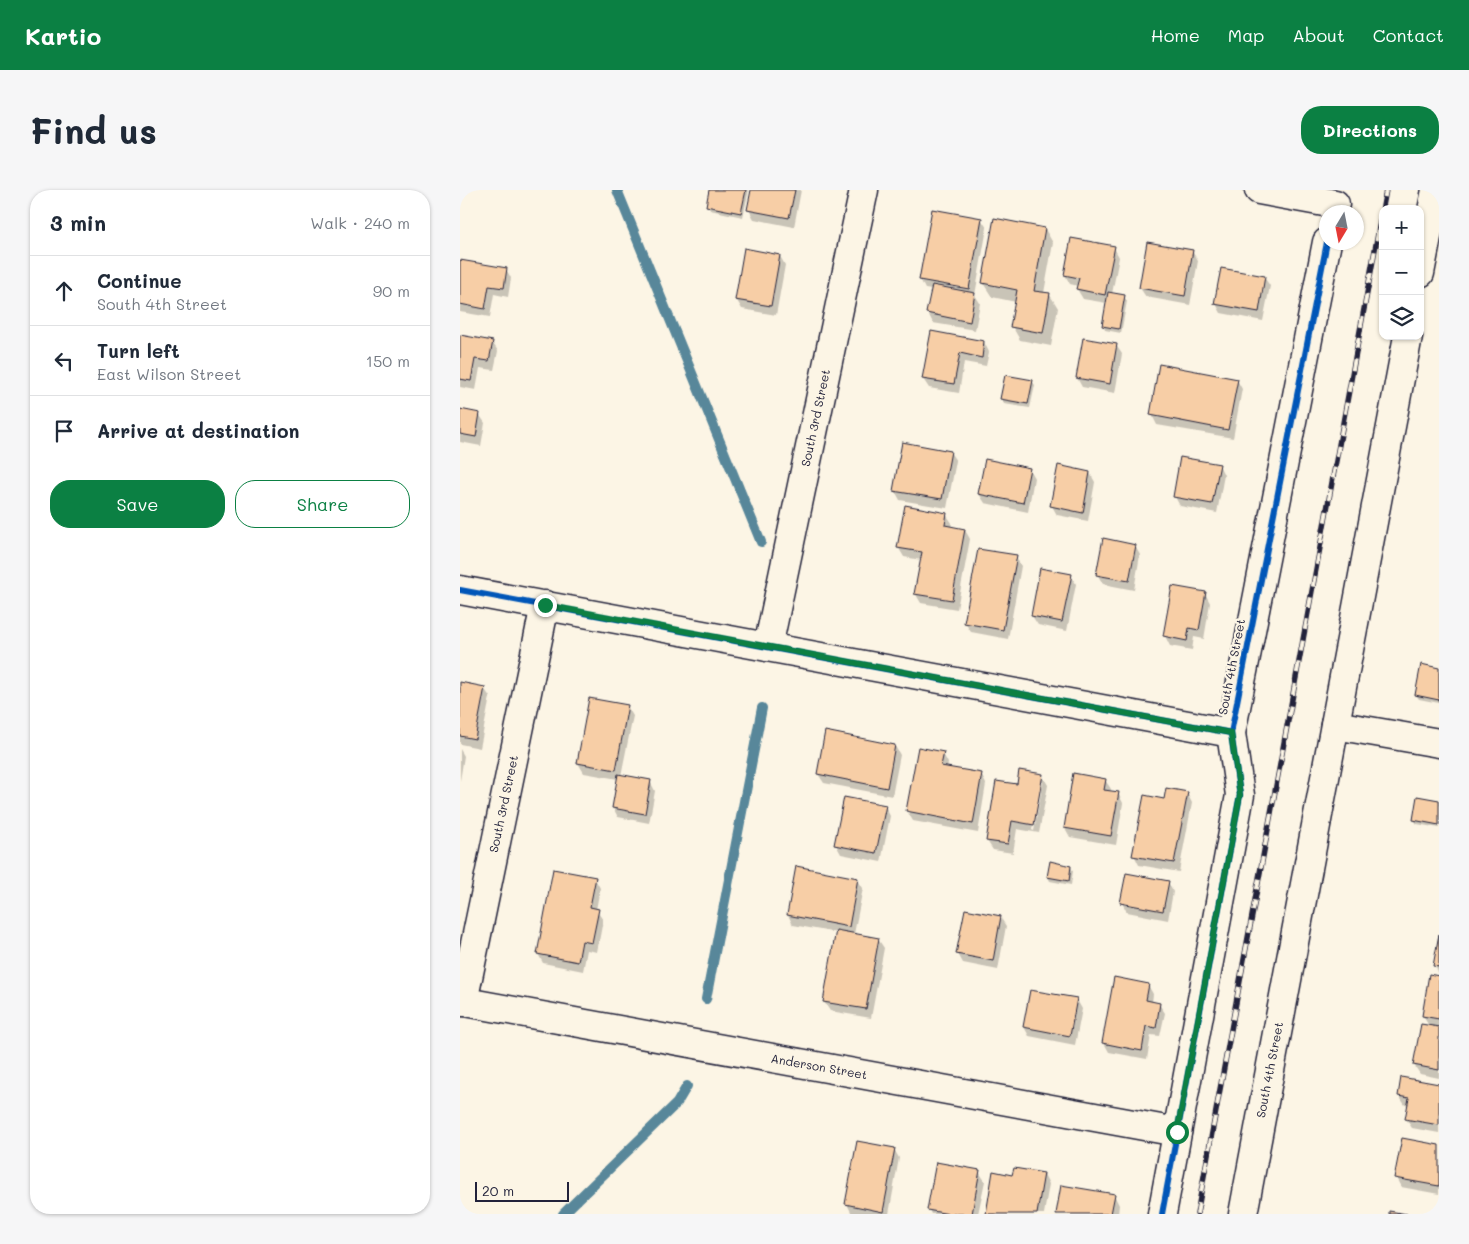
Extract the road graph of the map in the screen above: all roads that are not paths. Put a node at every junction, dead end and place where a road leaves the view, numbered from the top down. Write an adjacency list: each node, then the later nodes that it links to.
1 (864, 190): 10 (street, South 3rd Street)
2 (1259, 190): 4 (street)
3 (1436, 190): 6 (street)
4 (1335, 202)
5 (1325, 250): 12 (street, South 4th Street)
6 (1424, 253)
7 (1407, 340): 11 (street, South 4th Street)
8 (460, 590): 9 (street)
9 (545, 605): 10 (street); 14 (street, South 3rd Street)
10 (768, 647): 12 (street)
11 (1335, 724): 13 (street); 17 (street, South 4th Street)
12 (1231, 733): 15 (street, South 4th Street)
13 (1439, 743)
14 (462, 1002): 15 (street, Anderson Street)
15 (1177, 1132): 16 (street, South 4th Street)
16 (1162, 1214)
17 (1243, 1214)

